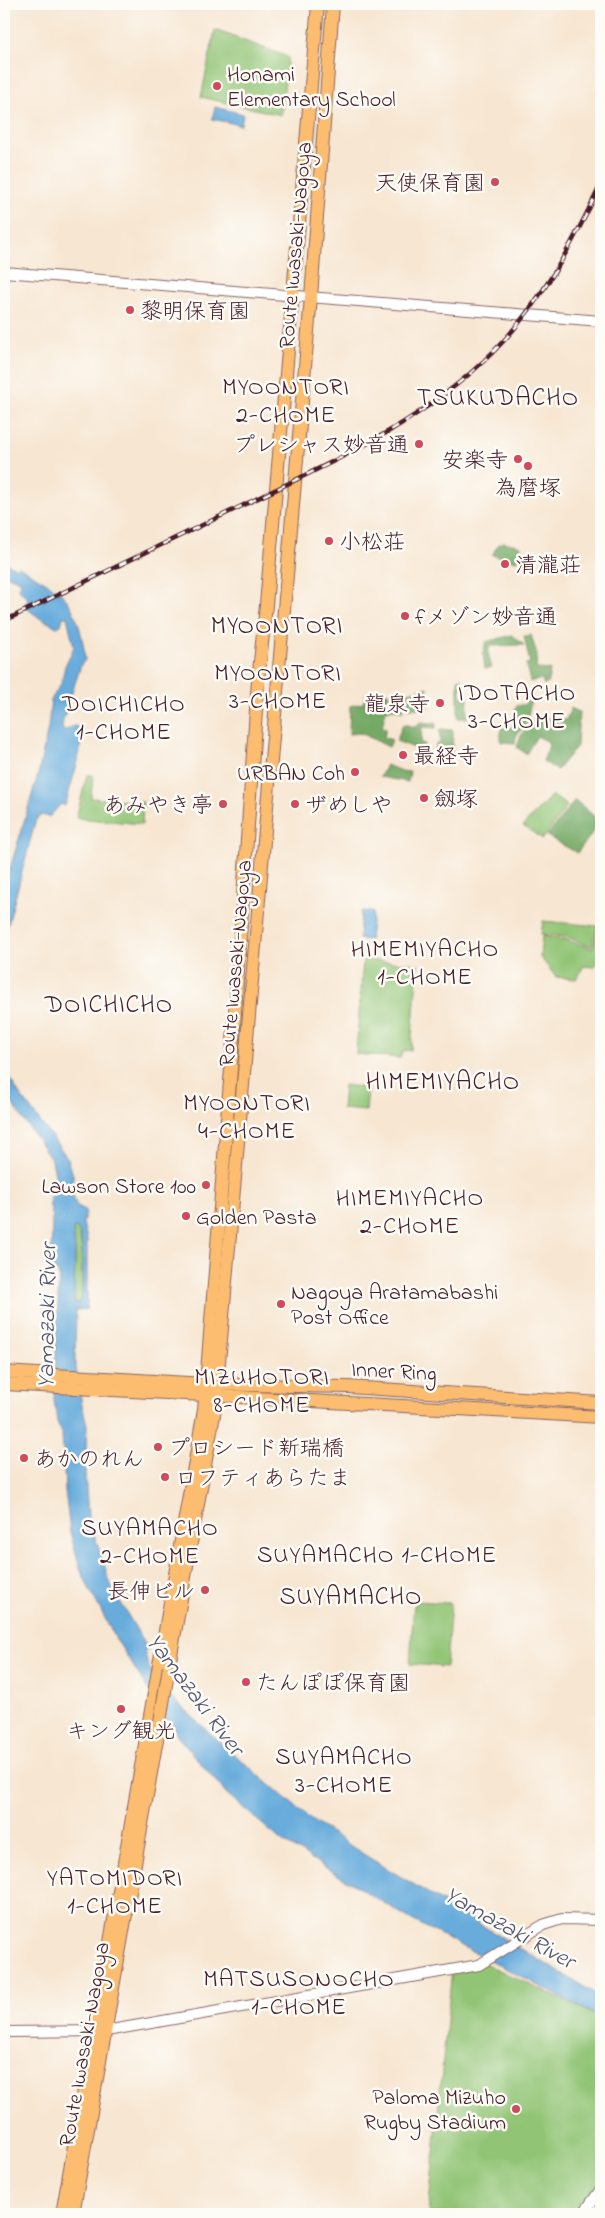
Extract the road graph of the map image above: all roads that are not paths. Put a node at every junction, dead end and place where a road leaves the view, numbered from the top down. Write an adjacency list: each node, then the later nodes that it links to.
1 (318, 4): 4 (main road, Route Iwasaki-Nagoya)
2 (333, 4): 5 (main road, Route Iwasaki-Nagoya)
3 (4, 272): 4 (street)
4 (292, 296): 5 (street); 10 (main road, Route Iwasaki-Nagoya)
5 (311, 297): 6 (street); 10 (main road, Route Iwasaki-Nagoya)
6 (601, 320)
7 (4, 1372): 8 (main road, Inner Ring)
8 (48, 1381): 9 (main road, Inner Ring); 10 (main road, Inner Ring)
9 (4, 1384)
10 (211, 1390): 11 (main road, Inner Ring); 12 (main road, Inner Ring); 14 (main road, Route Iwasaki-Nagoya, bridge); 14 (main road, Route Iwasaki-Nagoya)
11 (601, 1403)
12 (601, 1417)
13 (601, 1920): 14 (street)
14 (101, 2031): 15 (street); 18 (main road, Route Iwasaki-Nagoya); 19 (main road, Route Iwasaki-Nagoya)
15 (4, 2032)
16 (601, 2189): 20 (street)
17 (601, 2207): 21 (street)
18 (62, 2214)
19 (73, 2214)
20 (583, 2214)
21 (596, 2214)

